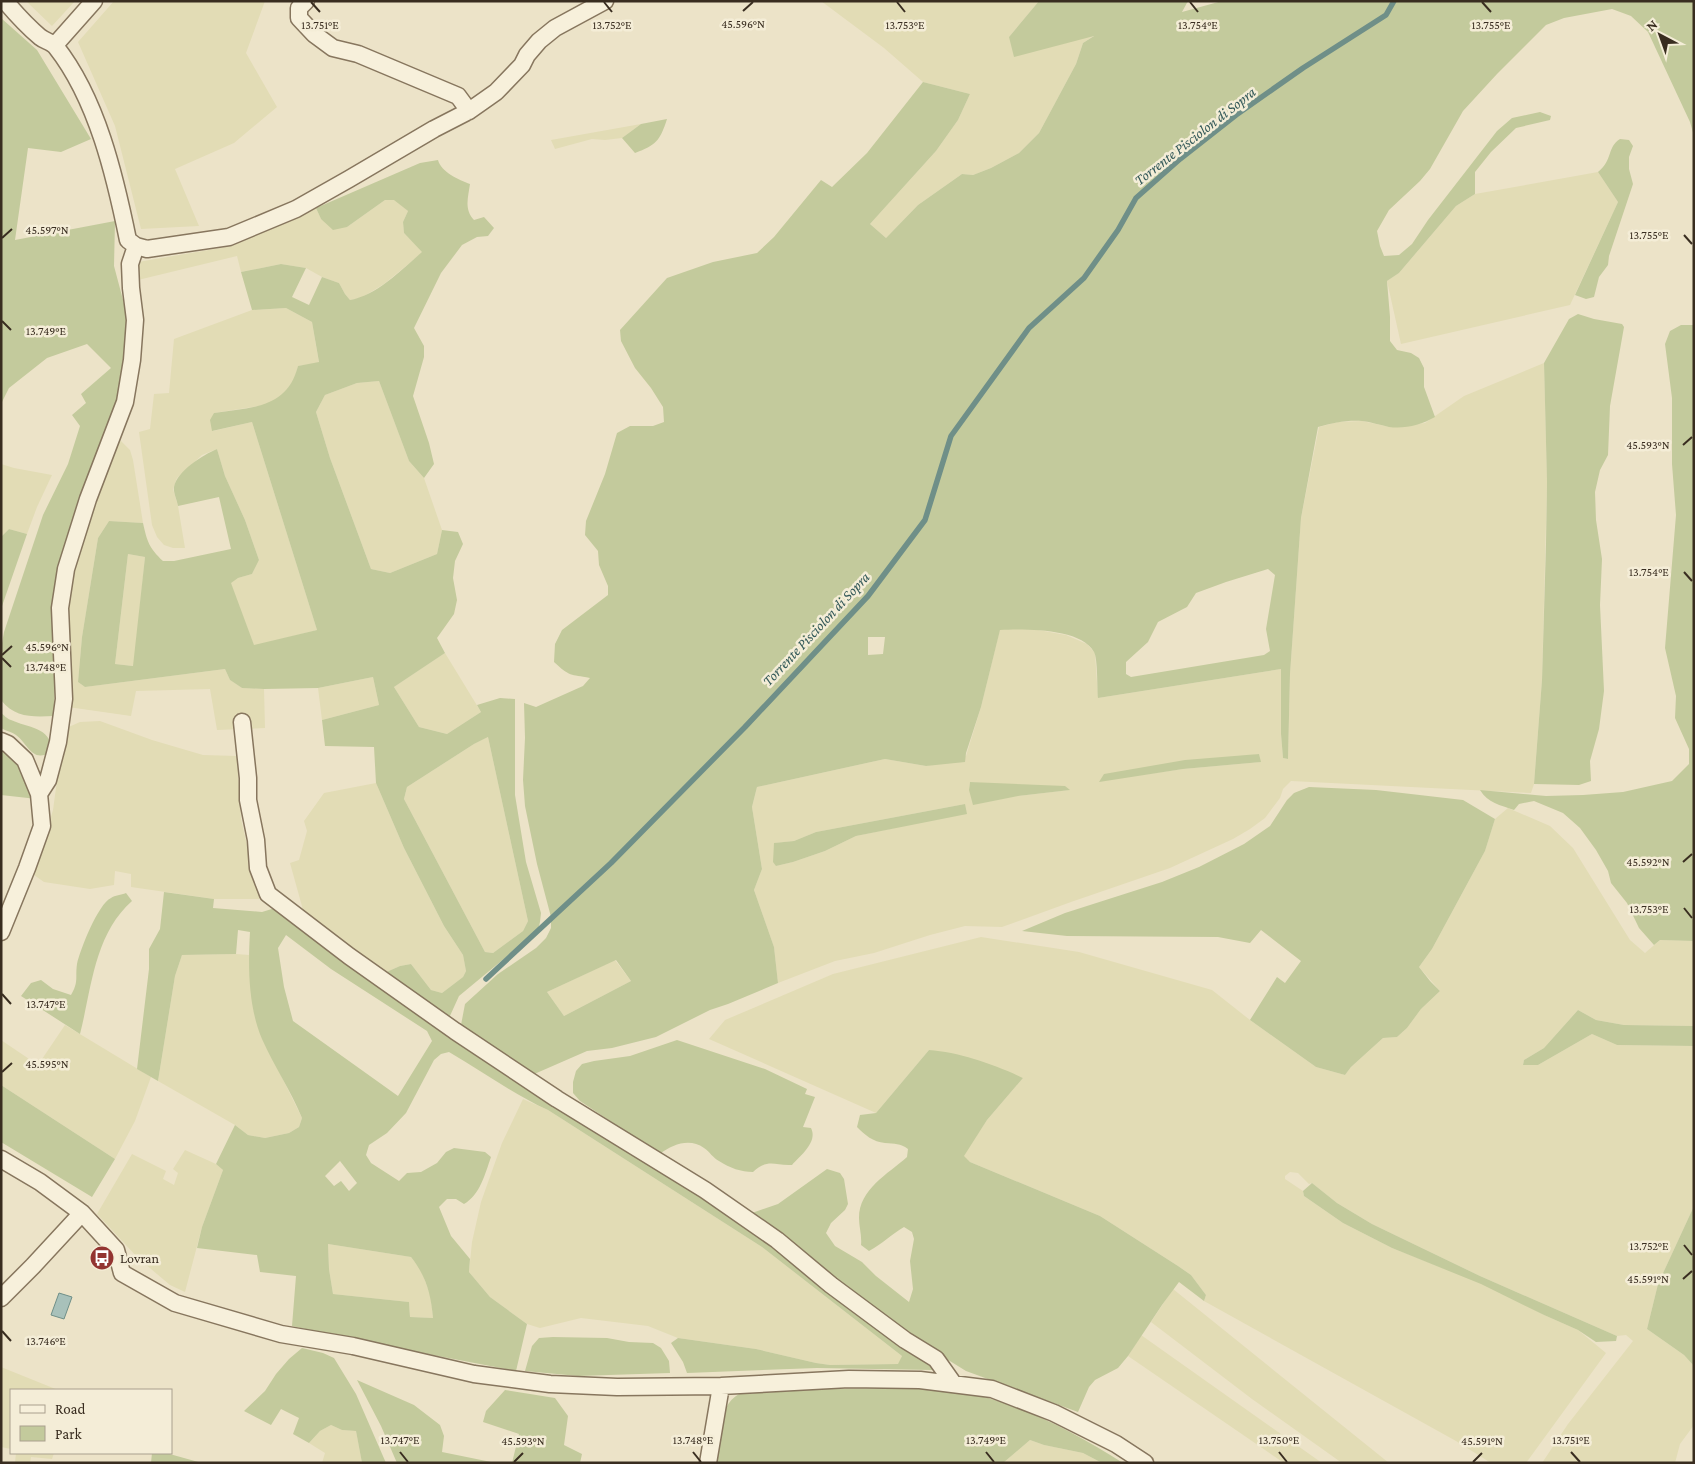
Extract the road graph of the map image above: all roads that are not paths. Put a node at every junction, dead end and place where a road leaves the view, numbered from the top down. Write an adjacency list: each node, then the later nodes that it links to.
1 (5, 1): 5 (street)
2 (94, 1): 5 (street)
3 (306, 1): 6 (street)
4 (605, 1): 6 (street)
5 (55, 45): 7 (street)
6 (469, 111): 7 (street)
7 (136, 246): 10 (street)
8 (242, 722): 15 (street)
9 (1, 741): 10 (street)
10 (39, 794): 11 (street)
11 (1, 932)
12 (1, 1159): 13 (street)
13 (82, 1213): 14 (street); 16 (street)
14 (1, 1298)
15 (953, 1383): 16 (street); 18 (street)
16 (721, 1386): 17 (street)
17 (708, 1463)
18 (1145, 1463)

